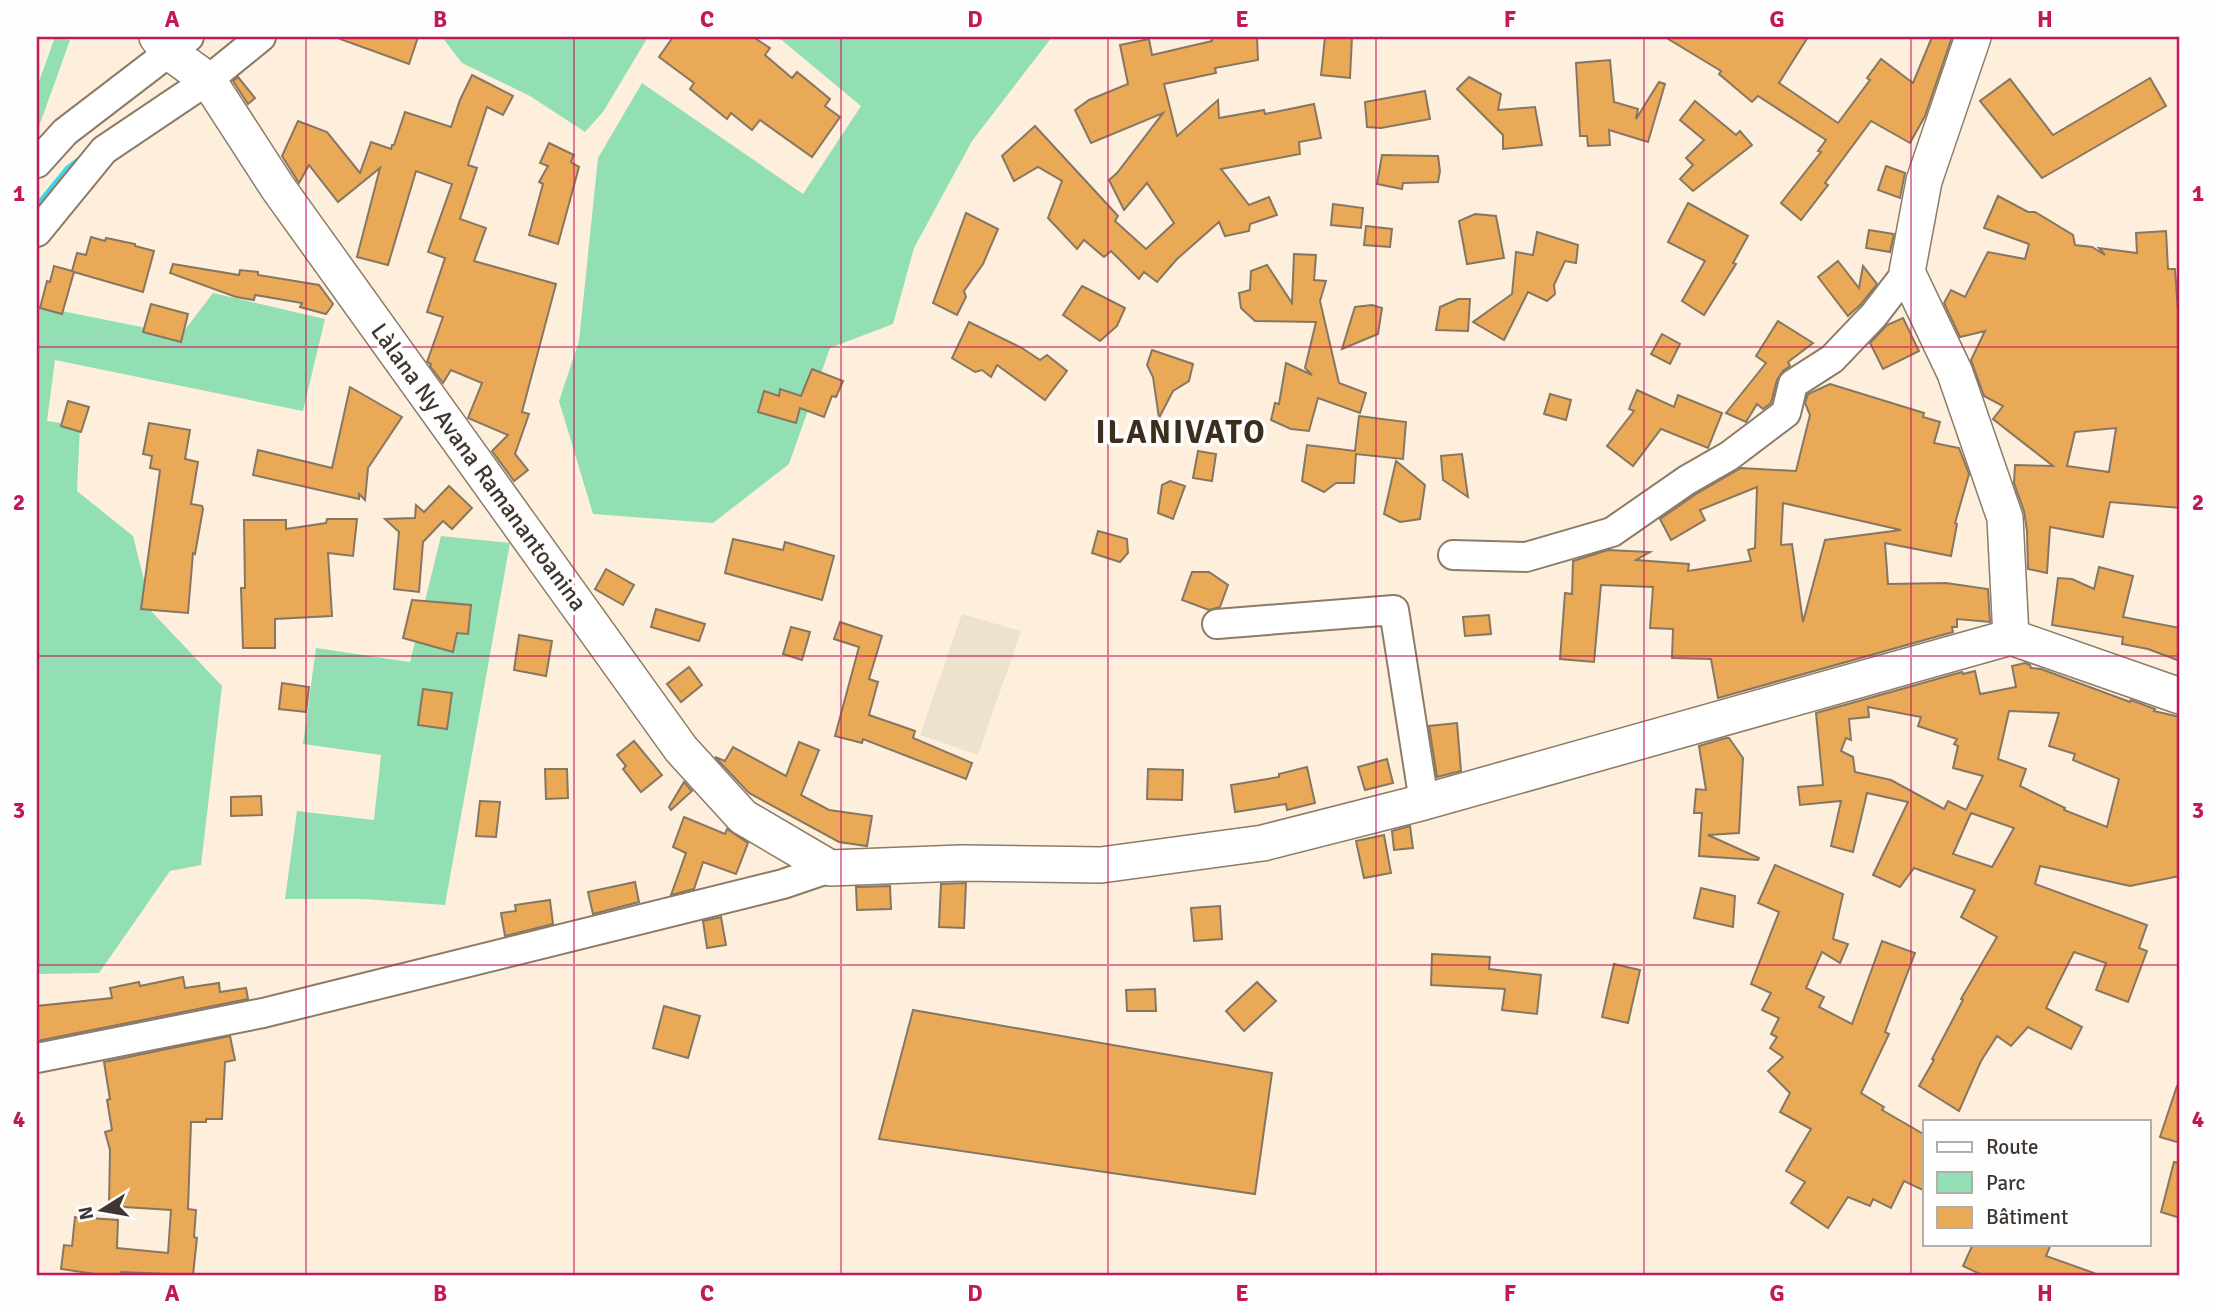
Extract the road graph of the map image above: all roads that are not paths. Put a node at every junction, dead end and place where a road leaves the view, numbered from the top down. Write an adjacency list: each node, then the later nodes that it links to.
1 (261, 37): 4 (street)
2 (1973, 37): 7 (street)
3 (172, 42): 4 (street, Làlana Ny Avana Ramanantoanina); 5 (street)
4 (208, 80): 6 (street); 13 (street, Làlana Ny Avana Ramanantoanina)
5 (37, 163)
6 (37, 232)
7 (1907, 272): 8 (street); 10 (street)
8 (1453, 555)
9 (1217, 624): 12 (street)
10 (2011, 637): 11 (street); 12 (street)
11 (2180, 696)
12 (1424, 802): 13 (street)
13 (830, 867): 14 (street)
14 (37, 1058)

